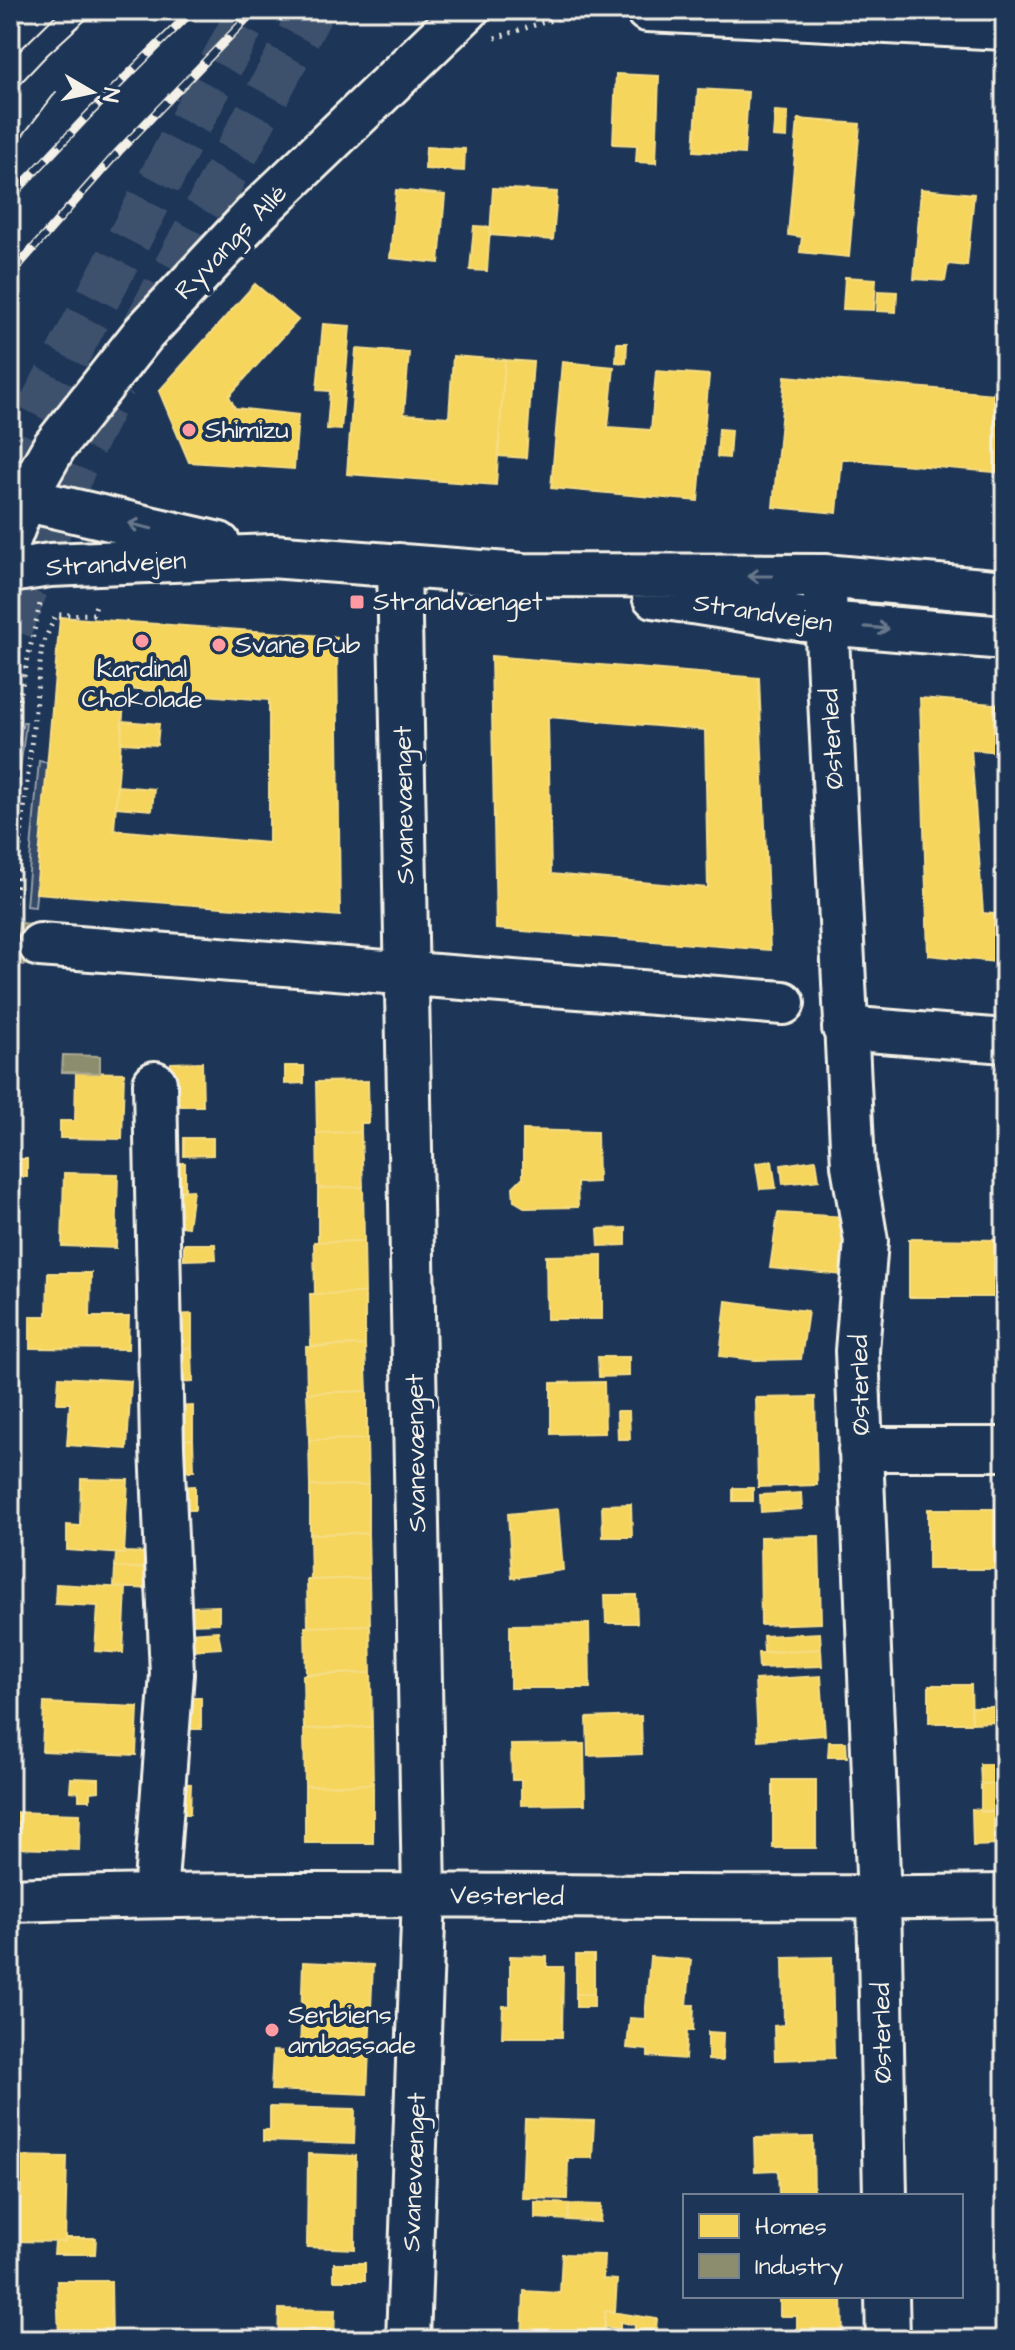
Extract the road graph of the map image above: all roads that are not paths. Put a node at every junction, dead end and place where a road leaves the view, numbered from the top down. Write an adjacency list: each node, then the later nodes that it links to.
1 (647, 10): 3 (street)
2 (474, 26): 4 (street, Ryvangs Allé)
3 (1005, 28)
4 (18, 497): 5 (street, Ryvangs Allé); 6 (street, Strandvejen, one-way to 4)
5 (10, 537)
6 (271, 556): 7 (street, Strandvejen); 8 (street, Strandvejen)
7 (399, 565): 9 (street, Strandvejen); 15 (street, Svanevænget)
8 (30, 568)
9 (523, 575): 10 (street, Strandvejen, one-way to 9); 12 (street, Strandvejen)
10 (824, 576): 11 (street, Strandvejen); 12 (street, Østerled)
11 (1005, 592)
12 (825, 623): 13 (street, Strandvejen, one-way to 13); 17 (street, Østerled)
13 (1005, 638)
14 (26, 934): 15 (street)
15 (408, 974): 16 (street); 23 (street, Svanevænget)
16 (783, 1003)
17 (844, 1028): 18 (street); 20 (street, Østerled)
18 (1005, 1041)
19 (155, 1083): 22 (street)
20 (860, 1449): 21 (street); 25 (street, Østerled)
21 (1005, 1449)
22 (155, 1895): 23 (street, Vesterled); 26 (street, Vesterled)
23 (424, 1895): 25 (street, Vesterled); 29 (street, Svanevænget)
24 (1005, 1896): 25 (street, Vesterled)
25 (879, 1899): 27 (street, Østerled)
26 (10, 1900)
27 (885, 2194)
28 (887, 2298): 30 (street)
29 (408, 2340)
30 (888, 2340)

